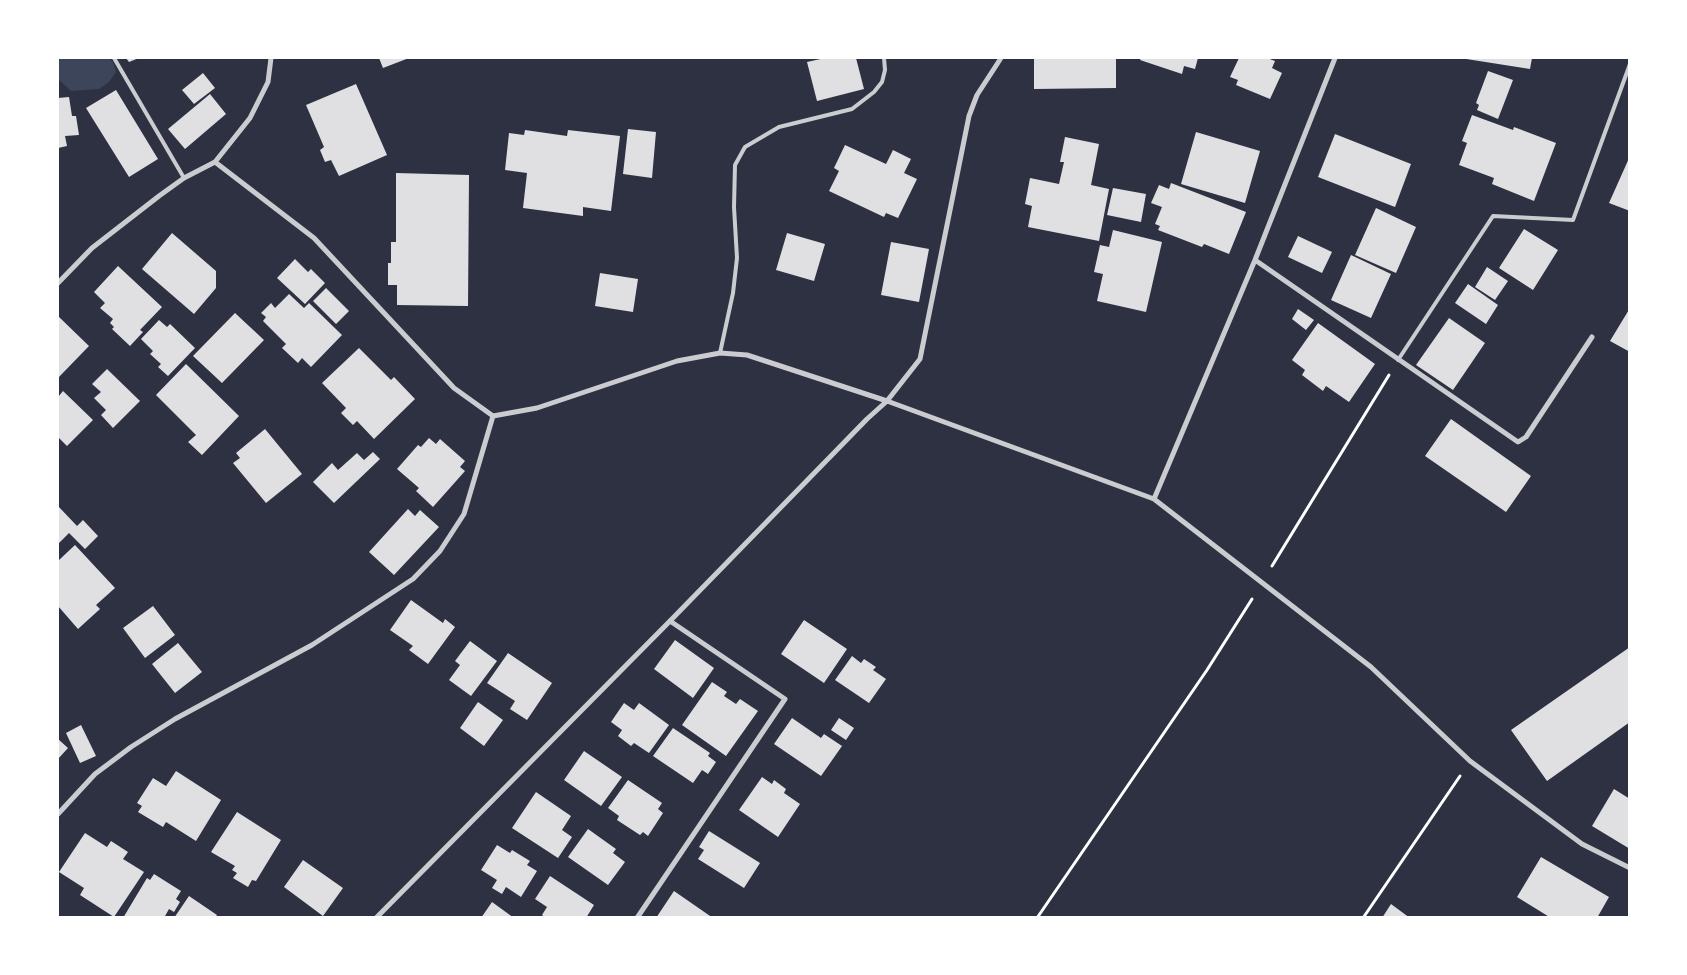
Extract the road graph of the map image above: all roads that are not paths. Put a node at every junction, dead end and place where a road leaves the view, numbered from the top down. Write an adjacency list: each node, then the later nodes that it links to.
1 (114, 58): 8 (lane)
2 (271, 58): 7 (street)
3 (884, 58): 12 (lane)
4 (1001, 58): 14 (street)
5 (1335, 58): 9 (street)
6 (1630, 64): 13 (lane)
7 (216, 162): 8 (street); 15 (street)
8 (184, 178): 10 (street)
9 (1255, 260): 13 (street); 16 (street)
10 (58, 283)
11 (1592, 337): 13 (street)
12 (720, 353): 14 (street); 15 (street)
13 (1398, 360)
14 (887, 401): 16 (street); 17 (street)
15 (493, 416): 18 (street)
16 (1154, 499): 19 (street)
17 (670, 621): 20 (street); 21 (street)
18 (58, 814)
19 (1630, 868)
20 (376, 918)
21 (637, 918)

